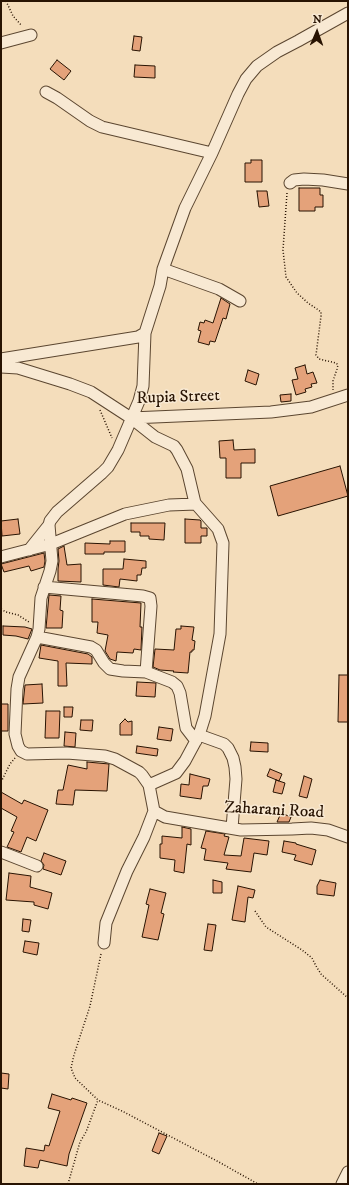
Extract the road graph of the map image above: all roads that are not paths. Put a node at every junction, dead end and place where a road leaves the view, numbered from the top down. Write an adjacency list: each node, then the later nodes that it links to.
1 (348, 13): 5 (street)
2 (31, 36): 3 (street)
3 (1, 43)
4 (46, 92): 5 (street)
5 (212, 153): 8 (street)
6 (290, 183): 7 (street)
7 (348, 184)
8 (163, 269): 9 (street); 10 (street)
9 (240, 301)
10 (145, 333): 11 (street); 14 (street)
11 (1, 359)
12 (1, 367): 14 (street, Rupia Street)
13 (348, 395): 14 (street, Rupia Street)
14 (132, 418): 15 (street); 16 (street)
15 (196, 504): 17 (street); 23 (street)
16 (49, 525): 17 (street); 18 (street)
17 (52, 544): 18 (street); 20 (street)
18 (28, 550): 19 (street)
19 (1, 557)
20 (44, 587): 21 (street); 22 (street)
21 (38, 633): 22 (street); 24 (street)
22 (146, 672): 23 (street)
23 (198, 738): 24 (street); 26 (street)
24 (149, 785): 25 (street)
25 (154, 811): 26 (street, Zaharani Road); 30 (street)
26 (232, 828): 27 (street, Zaharani Road)
27 (348, 837)
28 (1, 852): 29 (street)
29 (37, 866)
30 (104, 943)
31 (348, 1172): 32 (street)
32 (342, 1184)

